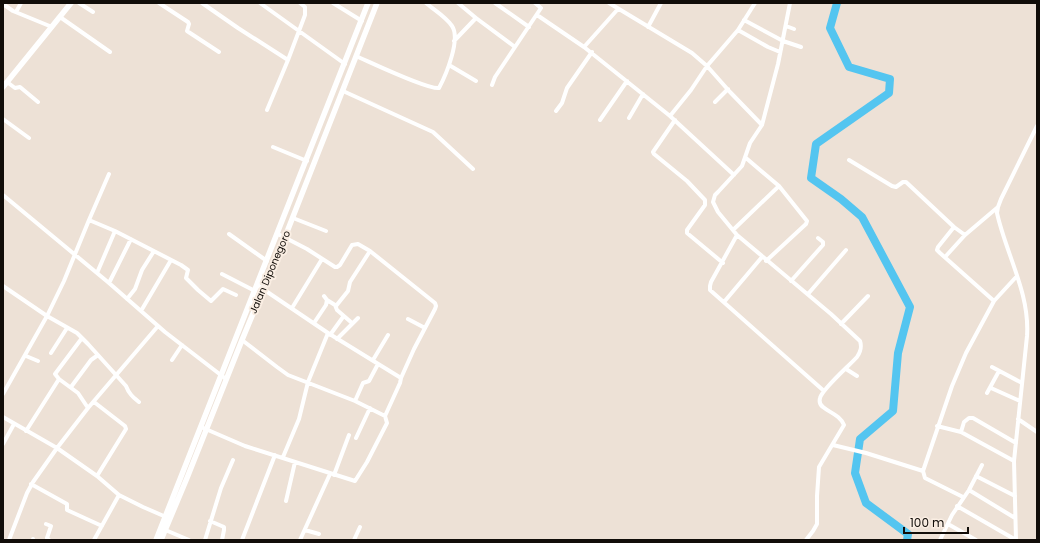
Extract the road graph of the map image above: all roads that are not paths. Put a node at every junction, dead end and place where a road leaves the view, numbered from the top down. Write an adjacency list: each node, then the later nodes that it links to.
1 (22, 3): 23 (street)
2 (72, 3): 26 (main road)
3 (79, 3): 24 (street)
4 (159, 3): 43 (street)
5 (202, 3): 47 (street)
6 (260, 3): 36 (street)
7 (300, 3): 36 (street)
8 (333, 3): 29 (street)
9 (368, 3): 29 (main road, Jalan Diponegoro)
10 (377, 3): 46 (main road, Jalan Diponegoro)
11 (426, 3): 37 (street)
12 (458, 3): 27 (street)
13 (495, 3): 32 (street)
14 (535, 3): 21 (street)
15 (545, 3): 21 (street)
16 (660, 3): 33 (street)
17 (755, 3): 28 (street)
18 (790, 3): 30 (street)
19 (3, 4): 23 (street)
20 (612, 4): 22 (street)
21 (541, 8): 25 (street)
22 (618, 9): 33 (street); 40 (street)
23 (16, 12): 31 (street)
24 (93, 12)
25 (537, 15): 32 (street); 40 (street)
26 (60, 17): 31 (main road); 42 (street)
27 (476, 18): 37 (street); 39 (street)
28 (744, 20): 35 (street); 38 (street)
29 (362, 21): 48 (main road, Jalan Diponegoro)
30 (786, 26): 34 (street); 38 (street)
31 (52, 27): 52 (main road)
32 (529, 27): 39 (street)
33 (648, 27): 50 (street)
34 (794, 29)
35 (738, 30): 45 (street); 50 (street)
36 (298, 31): 47 (street); 48 (street)
37 (454, 41): 49 (street)
38 (783, 41): 41 (street); 45 (street)
39 (516, 47): 54 (street)
40 (584, 47): 44 (street)
41 (801, 47)
42 (110, 52)
43 (219, 52)
44 (592, 52): 51 (street); 62 (street)
45 (780, 52): 68 (street)
46 (356, 56): 49 (street); 57 (main road, Jalan Diponegoro)
47 (288, 60): 61 (street)
48 (345, 64): 74 (main road, Jalan Diponegoro)
49 (449, 65): 53 (street)
50 (707, 66): 56 (street); 63 (street)
51 (627, 81): 58 (street); 66 (street)
52 (7, 82): 55 (main road); 59 (street)
53 (476, 82)
54 (492, 85)
55 (3, 87)
56 (728, 90): 60 (street); 68 (street)
57 (343, 91): 75 (street); 83 (main road, Jalan Diponegoro)
58 (643, 94): 63 (street); 64 (street)
59 (38, 102)
60 (715, 102)
61 (267, 110)
62 (556, 111)
63 (670, 116): 67 (street)
64 (629, 118)
65 (3, 119): 70 (street)
66 (600, 120)
67 (675, 120): 77 (street); 81 (street)
68 (762, 125): 72 (street)
69 (1037, 126): 82 (street)
70 (29, 138)
71 (273, 146): 74 (street)
72 (746, 158): 77 (street); 78 (street)
73 (849, 160): 85 (street)
74 (307, 161): 90 (main road, Jalan Diponegoro)
75 (473, 169)
76 (109, 174): 84 (street)
77 (734, 175): 80 (street)
78 (779, 186): 86 (street); 105 (street)
79 (3, 195): 99 (street)
80 (713, 202): 81 (street); 86 (street)
81 (706, 203): 106 (street)
82 (998, 207): 92 (street); 109 (street)
83 (293, 218): 88 (street); 93 (main road, Jalan Diponegoro)
84 (89, 220): 87 (street); 99 (street)
85 (954, 227): 92 (street); 101 (street)
86 (733, 230): 91 (street)
87 (115, 231): 95 (street); 107 (street)
88 (326, 231)
89 (229, 234): 104 (street)
90 (278, 234): 93 (street); 104 (main road, Jalan Diponegoro)
91 (737, 235): 100 (street); 106 (street)
92 (965, 235): 101 (street)
93 (286, 237): 102 (street); 114 (main road, Jalan Diponegoro)
94 (818, 238): 110 (street)
95 (131, 239): 98 (street); 111 (street)
96 (370, 250): 102 (street); 123 (street); 135 (street)
97 (846, 250): 115 (street)
98 (154, 251): 103 (street); 119 (street)
99 (74, 254): 107 (street); 126 (street)
100 (762, 257): 105 (street); 122 (street)
101 (945, 257): 121 (street)
102 (322, 259): 124 (street)
103 (171, 260): 116 (street); 125 (street)
104 (267, 261): 113 (main road, Jalan Diponegoro)
105 (766, 261): 110 (street)
106 (723, 263): 122 (street)
107 (97, 273): 111 (street)
108 (222, 274): 113 (street)
109 (1017, 276): 121 (street); 160 (street)
110 (791, 281): 115 (street)
111 (109, 283): 119 (street)
112 (3, 286): 126 (street)
113 (256, 288): 114 (street); 156 (main road, Jalan Diponegoro)
114 (264, 290): 124 (street); 140 (main road, Jalan Diponegoro)
115 (808, 294): 132 (street)
116 (236, 295)
117 (324, 296): 120 (street)
118 (868, 296): 132 (street)
119 (128, 299): 125 (street)
120 (327, 300): 123 (street); 130 (street)
121 (994, 301): 176 (street)
122 (724, 302): 163 (street)
123 (336, 306): 127 (street)
124 (292, 308): 130 (street)
125 (141, 311): 133 (street)
126 (48, 316): 134 (street); 144 (street)
127 (343, 317): 131 (street); 136 (street)
128 (358, 318): 131 (street)
129 (408, 319): 135 (street)
130 (314, 323): 136 (street)
131 (352, 324): 139 (street)
132 (841, 324): 150 (street)
133 (158, 326): 141 (street); 154 (street)
134 (67, 328): 138 (street); 142 (street)
135 (425, 328): 157 (street)
136 (329, 334): 139 (street); 159 (street)
137 (388, 335): 146 (street)
138 (82, 338): 143 (street); 153 (street)
139 (337, 339): 146 (street)
140 (242, 340): 156 (main road, Jalan Diponegoro); 159 (street)
141 (182, 345): 145 (street); 156 (street)
142 (51, 353)
143 (98, 355): 154 (street); 161 (street)
144 (26, 356): 147 (street); 165 (street)
145 (172, 360)
146 (373, 360): 148 (street)
147 (38, 361)
148 (378, 364): 157 (street); 166 (street)
149 (992, 367): 152 (street)
150 (846, 369): 155 (street); 163 (street)
151 (51, 370): 153 (street)
152 (999, 371): 160 (street); 162 (street)
153 (56, 374): 158 (street)
154 (117, 375): 168 (street); 169 (street)
155 (857, 376)
156 (224, 378): 177 (main road, Jalan Diponegoro)
157 (400, 378): 172 (street)
158 (59, 379): 161 (street); 178 (street)
159 (308, 382): 166 (street); 188 (street)
160 (1022, 383): 167 (street)
161 (71, 387): 170 (street)
162 (991, 388): 164 (street); 167 (street)
163 (824, 391): 185 (street)
164 (987, 393)
165 (3, 394)
166 (354, 401): 171 (street)
167 (1020, 401): 174 (street)
168 (94, 402): 170 (street); 195 (street)
169 (139, 402)
170 (88, 408): 186 (street)
171 (370, 408): 172 (street); 182 (street)
172 (385, 416): 194 (street)
173 (3, 417): 175 (street)
174 (1018, 419): 180 (street); 183 (street)
175 (14, 424): 178 (street); 184 (street)
176 (937, 426): 179 (street); 193 (street)
177 (204, 428): 187 (street); 204 (main road, Jalan Diponegoro); 211 (main road, Jalan Diponegoro)
178 (26, 431): 186 (street)
179 (961, 432): 183 (street); 190 (street)
180 (1037, 432)
181 (349, 435): 194 (street)
182 (356, 438)
183 (1016, 443): 190 (street)
184 (3, 444)
185 (832, 445): 193 (street); 225 (street)
186 (57, 448): 195 (street); 197 (street)
187 (275, 455): 188 (street); 222 (street)
188 (283, 458): 191 (street)
189 (233, 460): 206 (street)
190 (1014, 461): 200 (street)
191 (295, 462): 194 (street); 202 (street)
192 (982, 465): 196 (street)
193 (922, 471): 201 (street)
194 (332, 474): 212 (street)
195 (97, 476): 199 (street)
196 (976, 476): 198 (street); 200 (street)
197 (32, 484): 209 (street); 214 (street)
198 (969, 490): 201 (street); 205 (street)
199 (120, 495): 204 (street); 209 (street)
200 (1015, 496): 205 (street)
201 (963, 497): 203 (street)
202 (286, 501)
203 (957, 506): 208 (street); 228 (street)
204 (166, 517): 211 (main road, Jalan Diponegoro)
205 (1015, 518): 228 (street)
206 (210, 521): 220 (street); 221 (street)
207 (46, 524): 215 (street)
208 (948, 524): 226 (street); 227 (street)
209 (102, 526): 216 (street)
210 (360, 527): 224 (street)
211 (163, 529): 217 (main road, Jalan Diponegoro); 218 (main road, Jalan Diponegoro); 219 (street)
212 (305, 530): 213 (street); 223 (street)
213 (319, 534)
214 (9, 540)
215 (49, 540)
216 (94, 540)
217 (156, 540)
218 (161, 540)
219 (189, 540)
220 (205, 540)
221 (222, 540)
222 (242, 540)
223 (300, 540)
224 (354, 540)
225 (806, 540)
226 (940, 540)
227 (976, 540)
228 (1016, 540)

